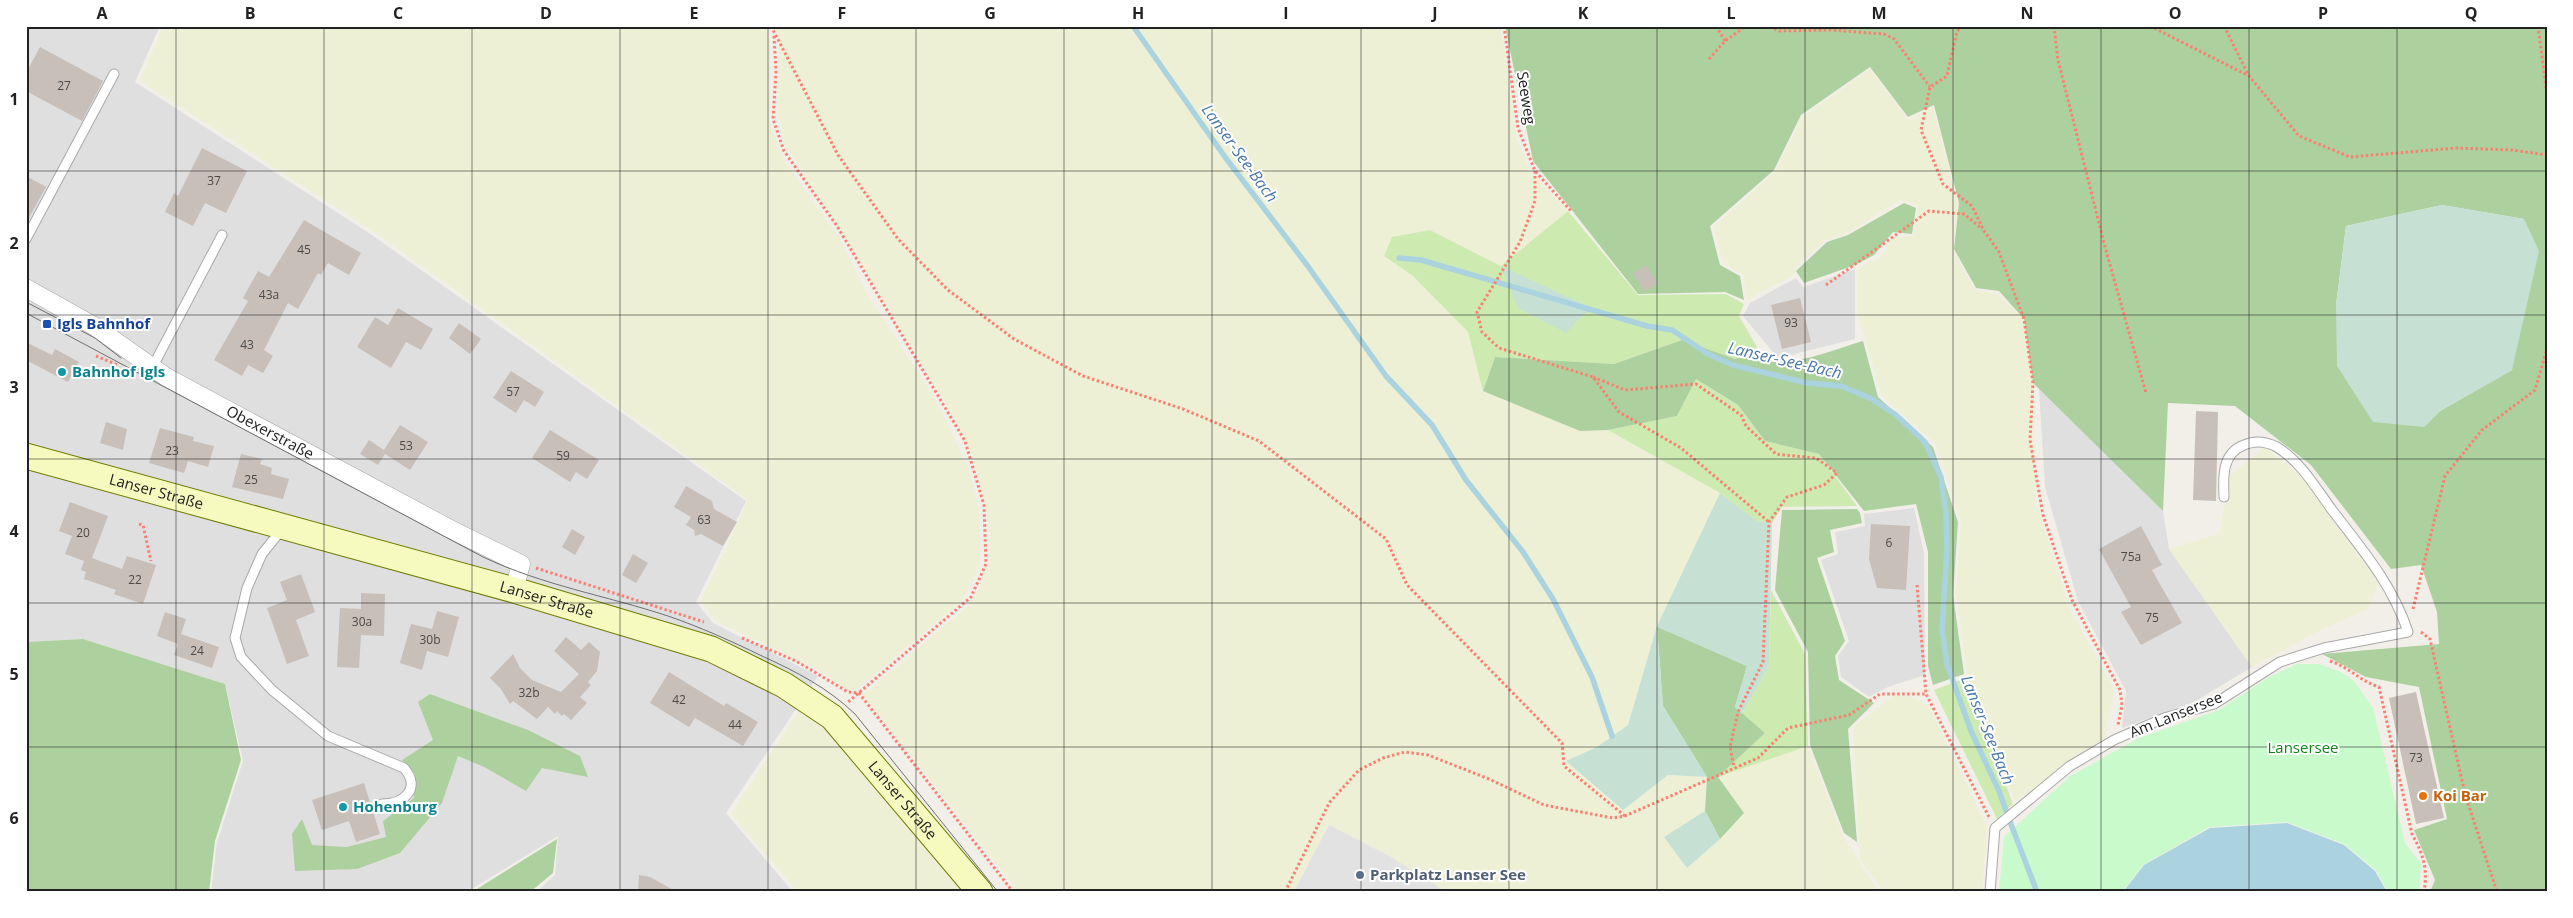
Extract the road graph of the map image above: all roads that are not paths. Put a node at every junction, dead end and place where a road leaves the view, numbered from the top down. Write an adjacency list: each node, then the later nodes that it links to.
1 (114, 74): 3 (lane)
2 (222, 234): 5 (lane)
3 (26, 239)
4 (26, 288): 5 (street, Obexerstraße)
5 (152, 368): 9 (street, Obexerstraße)
6 (26, 456): 8 (main road, Lanser Straße)
7 (2224, 497): 12 (lane, Am Lansersee)
8 (283, 528): 9 (main road, Lanser Straße); 10 (lane)
9 (514, 590): 11 (main road, Lanser Straße)
10 (382, 804)
11 (980, 892)
12 (1990, 892)

